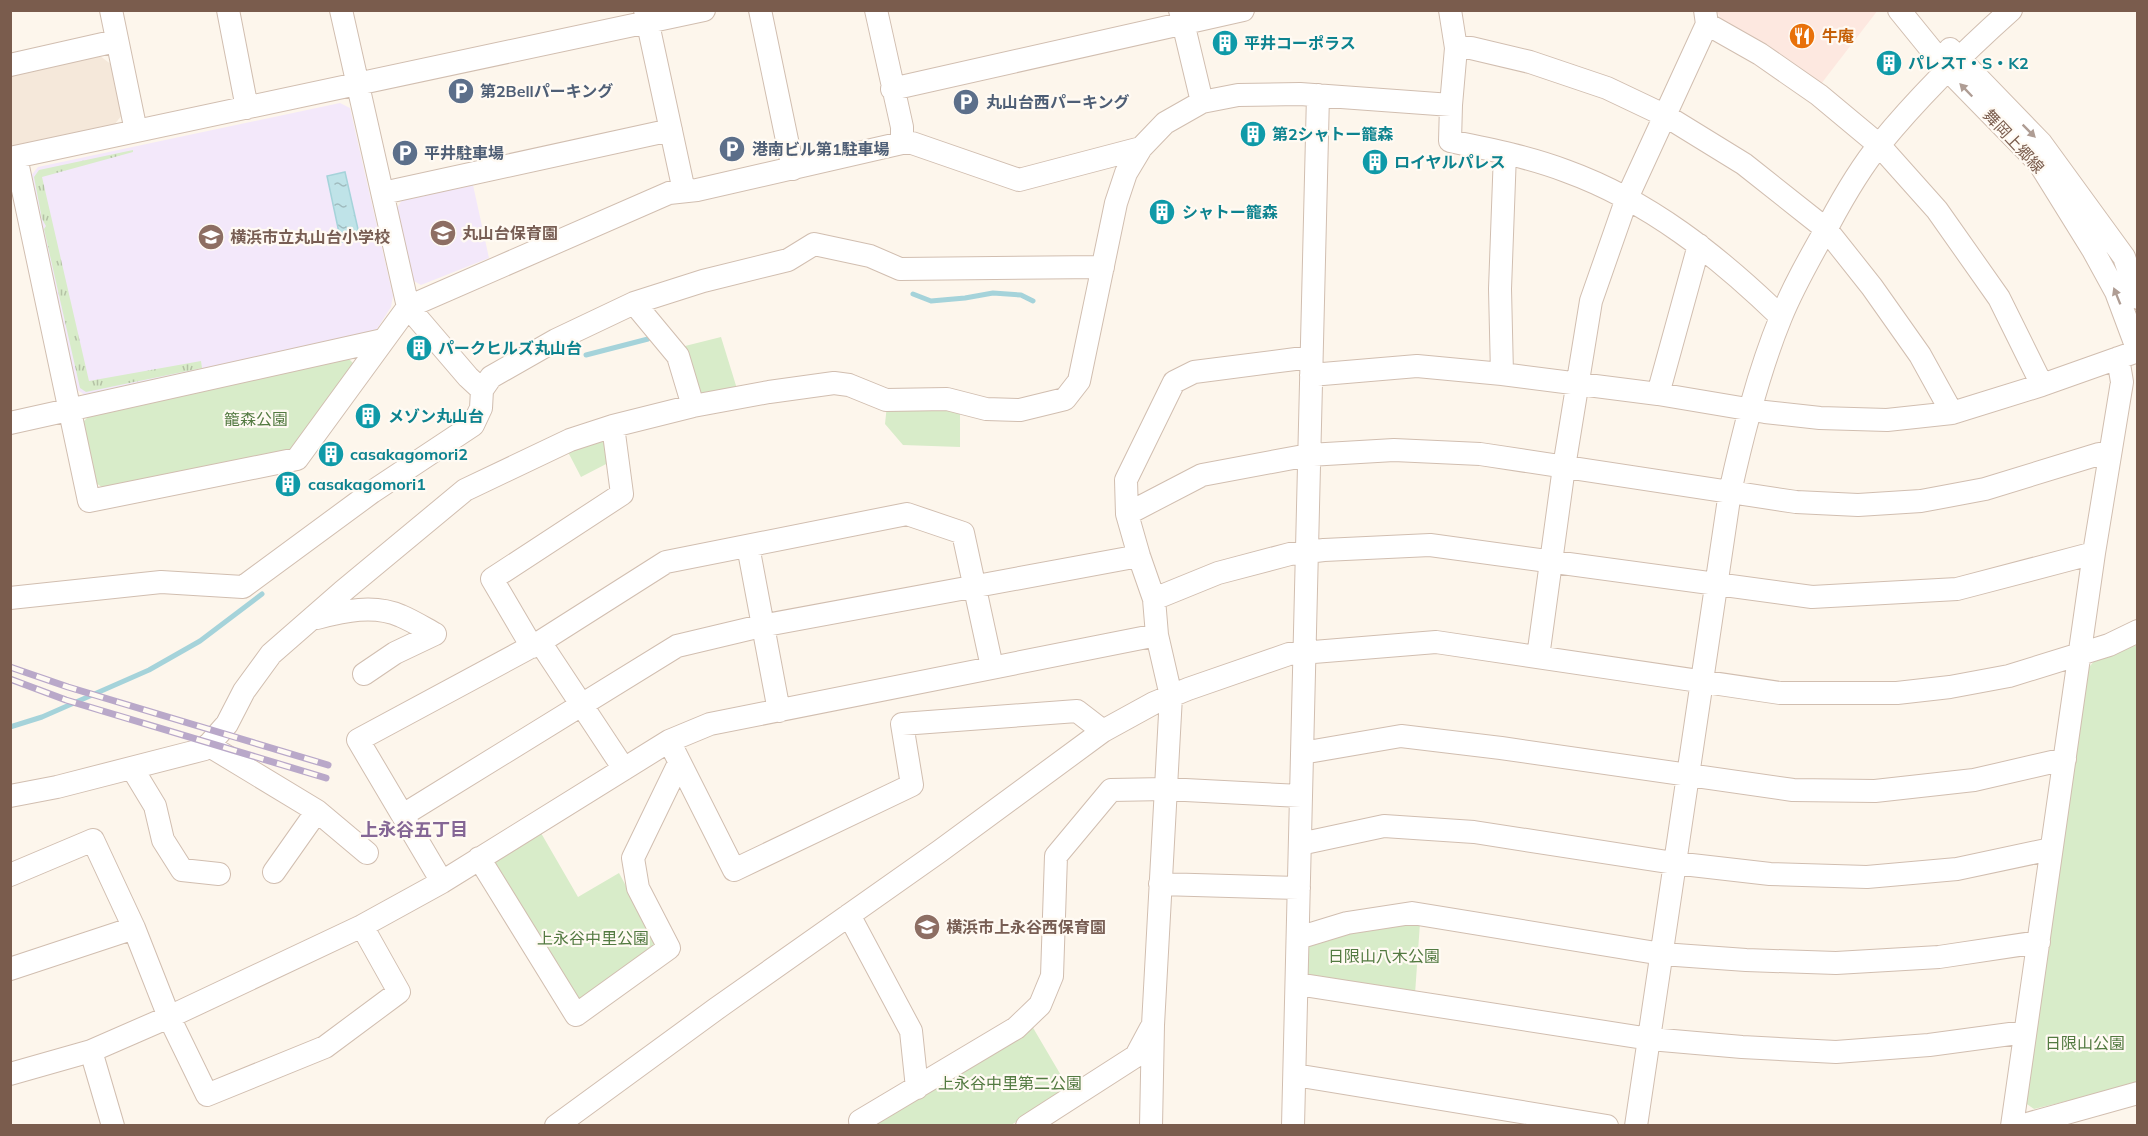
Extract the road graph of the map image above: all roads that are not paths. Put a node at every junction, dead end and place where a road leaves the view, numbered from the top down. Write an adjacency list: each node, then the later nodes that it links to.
1 (111, 10): 15 (street)
2 (228, 10): 24 (street)
3 (341, 10): 19 (street)
4 (704, 10): 12 (street)
5 (759, 10): 33 (street)
6 (876, 10): 20 (street)
7 (1243, 10): 13 (street)
8 (1450, 10): 16 (street)
9 (1899, 10): 18 (street, 舞岡上郷線)
10 (1918, 10): 18 (street, 舞岡上郷線)
11 (2011, 10): 18 (street)
12 (646, 16): 19 (street); 26 (street)
13 (1181, 17): 20 (street); 22 (street)
14 (1706, 17): 25 (street); 29 (street)
15 (116, 41): 17 (street); 27 (street)
16 (1456, 48): 23 (street); 25 (street)
17 (10, 64)
18 (1952, 64): 29 (street); 40 (street, 舞岡上郷線, one-way to 40); 45 (street, 舞岡上郷線, one-way to 18)
19 (357, 84): 24 (street); 35 (street)
20 (892, 89): 28 (street)
21 (1318, 95): 22 (street); 23 (street); 46 (street)
22 (1202, 102): 30 (street)
23 (1450, 105): 31 (street)
24 (247, 108): 27 (street)
25 (1666, 116): 36 (street); 37 (street)
26 (671, 130): 34 (street); 35 (street)
27 (136, 131): 32 (street)
28 (902, 143): 30 (street); 33 (street)
29 (1879, 145): 37 (street); 49 (street)
30 (1141, 148): 39 (street)
31 (1505, 153): 36 (street); 47 (street)
32 (13, 158): 53 (street)
33 (793, 169): 34 (street)
34 (684, 191): 42 (street)
35 (383, 193): 42 (street)
36 (1627, 198): 38 (street); 48 (street)
37 (1826, 229): 43 (street); 55 (street)
38 (1699, 245): 43 (street); 51 (street)
39 (1104, 267): 41 (street); 52 (street)
40 (2138, 298)
41 (634, 303): 50 (street); 52 (street)
42 (408, 307): 44 (street); 50 (street)
43 (1781, 316): 54 (street)
44 (382, 340): 53 (street); 53 (street)
45 (2131, 353): 49 (street); 59 (street, 舞岡上郷線)
46 (1311, 366): 47 (street); 58 (street); 62 (street)
47 (1502, 374): 48 (street)
48 (1578, 385): 51 (street); 60 (street)
49 (2042, 385): 55 (street)
50 (482, 390): 70 (street)
51 (1658, 394): 54 (street)
52 (693, 406): 57 (street)
53 (70, 410): 56 (street)
54 (1750, 410): 55 (street); 61 (street)
55 (1952, 413)
56 (10, 423)
57 (613, 426): 72 (street); 76 (street)
58 (1309, 455): 60 (street); 62 (street); 64 (street)
59 (2110, 455): 61 (street); 65 (street, 舞岡上郷線)
60 (1564, 467): 61 (street); 67 (street)
61 (1730, 492): 68 (street)
62 (1127, 514): 66 (street)
63 (748, 546): 69 (street); 73 (street); 76 (street)
64 (1308, 552): 67 (street); 71 (street); 77 (street)
65 (2094, 553): 68 (street); 78 (street, 舞岡上郷線)
66 (1138, 556): 69 (street); 71 (street)
67 (1553, 561): 68 (street); 79 (street)
68 (1717, 584): 82 (street)
69 (974, 587): 73 (street); 80 (street)
70 (10, 598)
71 (1154, 599): 75 (street)
72 (311, 619): 81 (street); 90 (street)
73 (761, 626): 85 (street); 86 (street)
74 (2138, 632): 78 (street)
75 (1157, 635): 80 (street); 84 (street)
76 (536, 645): 85 (street); 101 (street)
77 (1304, 652): 79 (street); 84 (street); 91 (street)
78 (2080, 654): 82 (street); 92 (street, 舞岡上郷線)
79 (1538, 657): 82 (street)
80 (992, 668): 83 (street)
81 (364, 674)
82 (1702, 681): 96 (street)
83 (896, 688): 86 (street); 87 (street)
84 (1171, 696): 88 (street); 97 (street)
85 (582, 703): 95 (street); 101 (street)
86 (778, 711): 89 (street)
87 (902, 724): 88 (street); 93 (street)
88 (1103, 731): 113 (street)
89 (669, 741): 93 (street); 95 (street)
90 (208, 745): 94 (street); 100 (street)
91 (1302, 753): 96 (street); 99 (street)
92 (2065, 759): 96 (street); 103 (street, 舞岡上郷線)
93 (679, 763): 105 (street)
94 (132, 768): 98 (street); 109 (street)
95 (624, 769): 105 (street)
96 (1687, 775): 106 (street)
97 (1166, 789): 99 (street); 111 (street); 128 (street)
98 (10, 796)
99 (1301, 796): 102 (street)
100 (316, 811): 104 (street); 107 (street)
101 (403, 815): 110 (street)
102 (1300, 844): 106 (street); 112 (street)
103 (2051, 849): 106 (street); 117 (street, 舞岡上郷線)
104 (367, 853)
105 (479, 858): 110 (street)
106 (1674, 863): 118 (street)
107 (274, 872)
108 (10, 874): 115 (street)
109 (219, 874)
110 (442, 882): 114 (street)
111 (1160, 884): 112 (street); 122 (street)
112 (1299, 888): 116 (street)
113 (849, 915): 128 (street); 132 (street)
114 (362, 926): 121 (street); 121 (street)
115 (134, 928): 119 (street); 121 (street)
116 (1298, 938): 118 (street); 120 (street)
117 (2039, 942): 118 (street); 123 (street, 舞岡上郷線)
118 (1662, 954): 124 (street)
119 (10, 969)
120 (1297, 984): 124 (street); 127 (street)
121 (169, 1017): 125 (street)
122 (1153, 1025): 130 (street); 135 (street)
123 (2025, 1032): 124 (street); 139 (street, 舞岡上郷線)
124 (1650, 1039): 138 (street)
125 (92, 1050): 126 (street); 131 (street)
126 (10, 1074)
127 (1295, 1075): 136 (street); 137 (street)
128 (917, 1088): 133 (street)
129 (2138, 1093): 140 (street)
130 (1056, 1118): 134 (street)
131 (112, 1125)
132 (556, 1125)
133 (863, 1125)
134 (1027, 1125)
135 (1151, 1125)
136 (1293, 1125)
137 (1607, 1125)
138 (1636, 1125)
139 (2012, 1125)
140 (2020, 1125)

